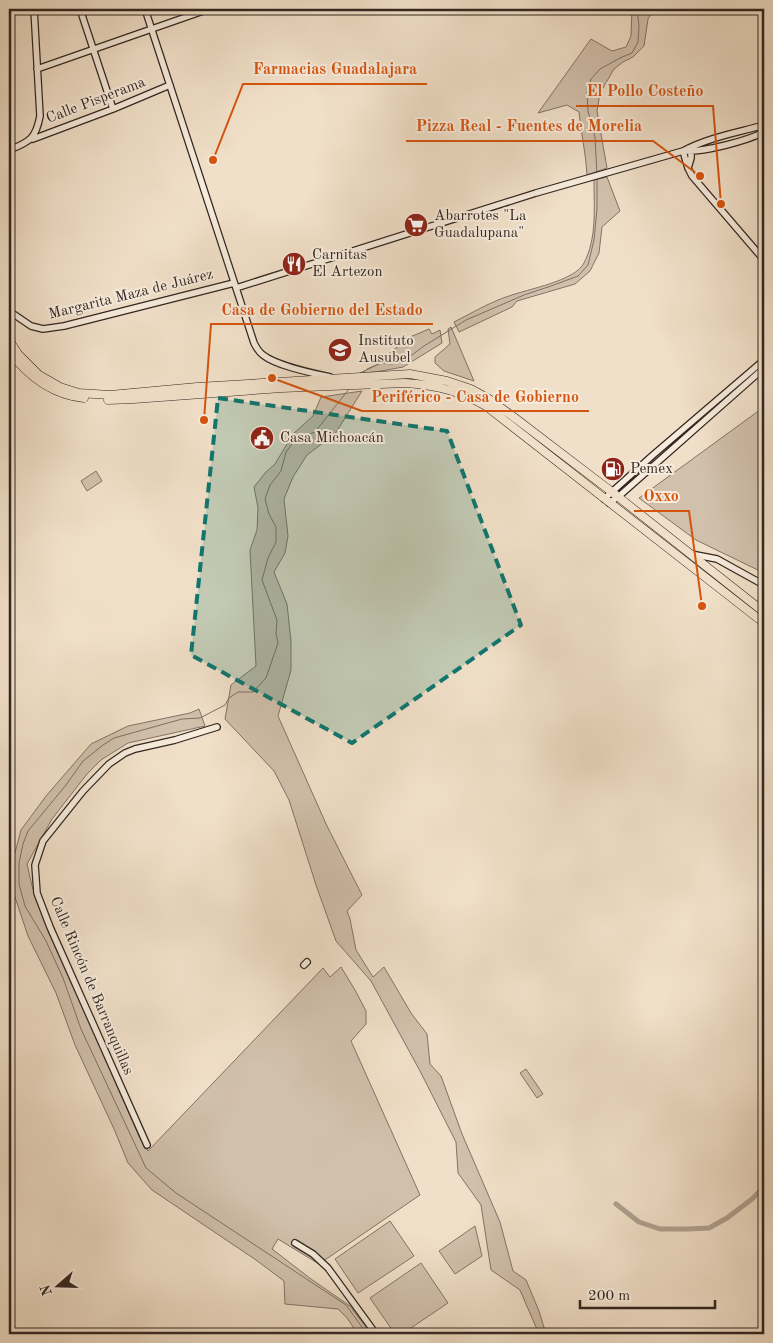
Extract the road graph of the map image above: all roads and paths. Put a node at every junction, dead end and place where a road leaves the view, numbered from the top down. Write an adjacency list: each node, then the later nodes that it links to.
1 (34, 9): 7 (street)
2 (80, 9): 6 (street)
3 (145, 9): 5 (street)
4 (209, 9): 5 (street)
5 (152, 29): 6 (street); 8 (street)
6 (93, 50): 7 (street); 9 (street)
7 (37, 69): 12 (street)
8 (170, 85): 9 (street, Calle Pisperama); 18 (street)
9 (113, 109): 12 (street, Calle Pisperama)
10 (764, 126): 13 (street, Margarita Maza de Juárez)
11 (763, 133): 13 (street, Margarita Maza de Juárez)
12 (30, 140): 14 (street, Calle Pisperama)
13 (691, 149): 15 (street, Margarita Maza de Juárez); 16 (street)
14 (9, 150)
15 (683, 151): 16 (street); 18 (street, Margarita Maza de Juárez)
16 (688, 168): 17 (street)
17 (764, 260)
18 (235, 285): 19 (street, Margarita Maza de Juárez); 25 (street)
19 (9, 311)
20 (9, 340): 25 (highway)
21 (9, 351): 25 (highway)
22 (764, 360): 26 (street)
23 (764, 368): 26 (street)
24 (354, 382): 25 (highway); 26 (highway); 27 (highway)
25 (341, 384)
26 (615, 495): 27 (street); 28 (highway)
27 (607, 501): 31 (highway)
28 (690, 554): 29 (street); 30 (highway)
29 (764, 585)
30 (764, 612)
31 (764, 623)
32 (217, 727): 33 (street, Calle Rincón de Barranquillas)
33 (147, 1144)
34 (295, 1242): 35 (street)
35 (376, 1334)

